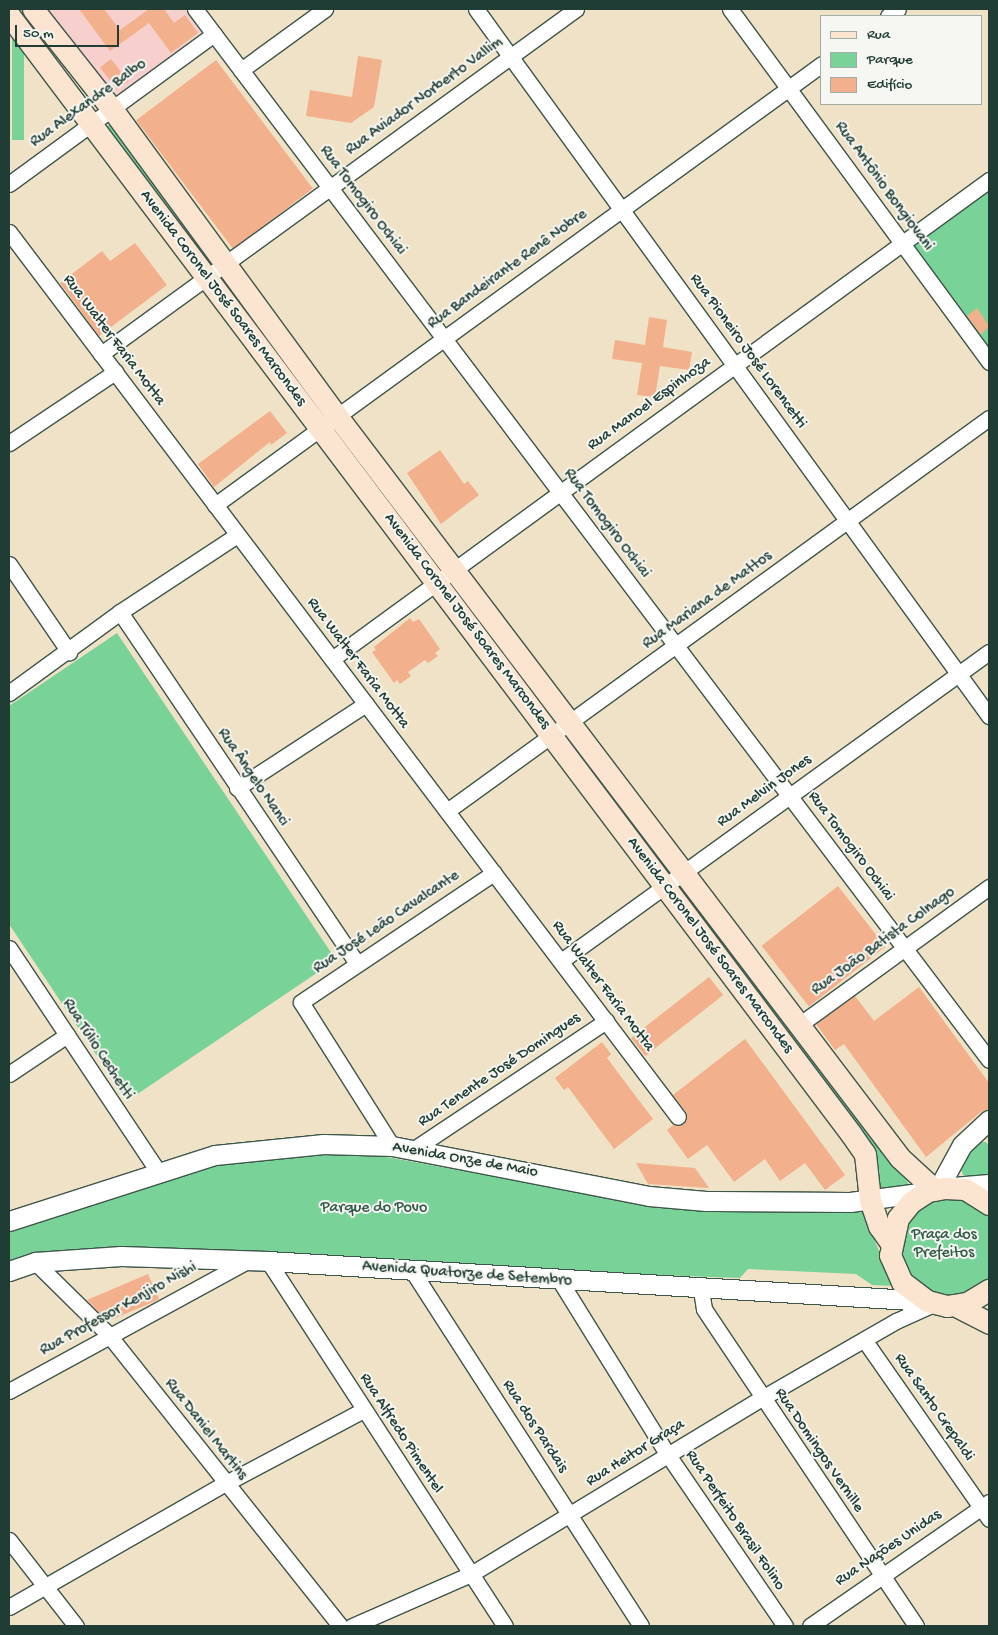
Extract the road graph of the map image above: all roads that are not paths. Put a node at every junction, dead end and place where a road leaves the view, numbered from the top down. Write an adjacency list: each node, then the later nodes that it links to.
1 (33, 9): 13 (main road, Avenida Coronel José Soares Marcondes)
2 (195, 9): 8 (street, Rua Tomogiro Ochiai)
3 (325, 9): 11 (street)
4 (476, 9): 9 (street, Rua Pioneiro José Lorencetti)
5 (576, 9): 9 (street, Rua Aviador Norberto Vallim)
6 (730, 9): 12 (street, Rua Antônio Bongiovani)
7 (9, 15): 14 (main road, Avenida Coronel José Soares Marcondes)
8 (214, 34): 11 (street, Rua Tomogiro Ochiai); 13 (street, Rua Alexandre Balbo)
9 (510, 56): 17 (street, Rua Aviador Norberto Vallim); 18 (street, Rua Pioneiro José Lorencetti)
10 (820, 65): 12 (street, Rua Bandeirante Renê Nobre)
11 (241, 70): 17 (street, Rua Tomogiro Ochiai)
12 (789, 88): 18 (street, Rua Bandeirante Renê Nobre); 20 (street, Rua Antônio Bongiovani)
13 (112, 108): 14 (street, Rua Alexandre Balbo); 21 (main road, Avenida Coronel José Soares Marcondes)
14 (90, 124): 16 (street, Rua Alexandre Balbo); 22 (main road, Avenida Coronel José Soares Marcondes)
15 (989, 180): 20 (street, Rua Manoel Espinhoza)
16 (9, 184)
17 (330, 188): 21 (street, Rua Aviador Norberto Vallim); 23 (street, Rua Tomogiro Ochiai)
18 (622, 210): 23 (street, Rua Bandeirante Renê Nobre); 26 (street, Rua Pioneiro José Lorencetti)
19 (9, 232): 24 (street, Rua Walter Faria Motta)
20 (902, 243): 25 (street, Rua Antônio Bongiovani); 26 (street, Rua Manoel Espinhoza)
21 (226, 262): 22 (street, Rua Aviador Norberto Vallim); 28 (main road, Avenida Coronel José Soares Marcondes)
22 (206, 277): 24 (street, Rua Aviador Norberto Vallim); 30 (main road, Avenida Coronel José Soares Marcondes)
23 (444, 339): 28 (street, Rua Bandeirante Renê Nobre); 32 (street, Rua Tomogiro Ochiai)
24 (101, 354): 27 (street, Rua Walter Faria Motta)
25 (989, 362)
26 (735, 365): 32 (street, Rua Manoel Espinhoza); 34 (street, Rua Pioneiro José Lorencetti)
27 (115, 372): 31 (street); 33 (street, Rua Walter Faria Motta)
28 (337, 416): 30 (street, Rua Bandeirante Renê Nobre); 37 (main road, Avenida Coronel José Soares Marcondes)
29 (989, 418): 34 (street, Rua Mariana de Mattos)
30 (320, 429): 33 (street, Rua Bandeirante Renê Nobre); 38 (main road, Avenida Coronel José Soares Marcondes)
31 (9, 443)
32 (560, 493): 37 (street, Rua Manoel Espinhoza); 40 (street, Rua Tomogiro Ochiai)
33 (215, 505): 35 (street, Rua Walter Faria Motta)
34 (848, 521): 40 (street, Rua Mariana de Mattos); 44 (street, Rua Pioneiro José Lorencetti)
35 (238, 535): 39 (street); 43 (street, Rua Walter Faria Motta)
36 (9, 564): 41 (street)
37 (454, 571): 38 (street, Rua Manoel Espinhoza); 48 (main road, Avenida Coronel José Soares Marcondes)
38 (436, 583): 43 (street, Rua Manoel Espinhoza); 49 (main road, Avenida Coronel José Soares Marcondes)
39 (120, 612): 41 (street); 50 (street, Rua Ângelo Nanci)
40 (676, 646): 48 (street, Rua Mariana de Mattos); 51 (street, Rua Tomogiro Ochiai)
41 (69, 652): 45 (street)
42 (989, 652): 44 (street, Rua Melvin Jones)
43 (332, 659): 46 (street, Rua Walter Faria Motta)
44 (959, 674): 47 (street, Rua Pioneiro José Lorencetti); 51 (street, Rua Melvin Jones)
45 (9, 693)
46 (366, 704): 50 (street); 52 (street, Rua Walter Faria Motta)
47 (989, 716)
48 (569, 723): 49 (street, Rua Mariana de Mattos); 54 (main road, Avenida Coronel José Soares Marcondes)
49 (551, 736): 52 (street, Rua Mariana de Mattos); 55 (main road, Avenida Coronel José Soares Marcondes)
50 (238, 788): 60 (street, Rua Ângelo Nanci)
51 (790, 796): 54 (street, Rua Melvin Jones); 58 (street, Rua Tomogiro Ochiai)
52 (447, 812): 53 (street, Rua Walter Faria Motta)
53 (494, 873): 59 (street, Rua Walter Faria Motta); 60 (street, Rua José Leão Cavalcante)
54 (683, 873): 55 (street, Rua Melvin Jones); 62 (main road, Avenida Coronel José Soares Marcondes)
55 (664, 886): 59 (street, Rua Melvin Jones); 73 (main road, Avenida Coronel José Soares Marcondes)
56 (989, 887): 58 (street, Rua João Batista Colnago)
57 (9, 948): 63 (street, Rua Túlio Cechetti)
58 (904, 948): 62 (street, Rua João Batista Colnago); 64 (street, Rua Tomogiro Ochiai)
59 (561, 961): 61 (street, Rua Walter Faria Motta)
60 (357, 963): 68 (street, Rua José Leão Cavalcante)
61 (606, 1021): 66 (street, Rua Walter Faria Motta); 69 (street, Rua Tenente José Domingues)
62 (799, 1025): 72 (main road, Avenida Coronel José Soares Marcondes)
63 (67, 1035): 65 (street); 70 (street, Rua Túlio Cechetti)
64 (989, 1060)
65 (9, 1074)
66 (678, 1117)
67 (988, 1123): 72 (street)
68 (392, 1146): 69 (street, Avenida Onze de Maio); 70 (street, Avenida Onze de Maio)
69 (414, 1150): 73 (street, Avenida Onze de Maio)
70 (158, 1170): 75 (street, Avenida Onze de Maio)
71 (989, 1184): 72 (street, Avenida Onze de Maio)
72 (936, 1190): 73 (street, Avenida Onze de Maio); 74 (main road); 76 (main road)
73 (870, 1200): 76 (main road, Avenida Coronel José Soares Marcondes)
74 (989, 1204)
75 (9, 1221)
76 (891, 1244): 85 (main road)
77 (247, 1261): 78 (street, Avenida Quatorze de Setembro); 79 (street, Avenida Quatorze de Setembro); 88 (street, Rua Professor Kenjiro Nishi)
78 (268, 1261): 81 (street, Avenida Quatorze de Setembro); 92 (street, Rua Alfredo Pimentel)
79 (35, 1262): 80 (street, Avenida Quatorze de Setembro); 88 (street, Rua Daniel Martins)
80 (9, 1271)
81 (413, 1272): 82 (street, Avenida Quatorze de Setembro); 96 (street, Rua dos Pardais)
82 (560, 1281): 83 (street, Avenida Quatorze de Setembro); 93 (street, Rua Perfeito Brasil Folino)
83 (701, 1290): 85 (street, Avenida Quatorze de Setembro); 91 (street, Rua Domingos Vernille)
84 (989, 1290): 85 (main road)
85 (946, 1303): 86 (street, Avenida Quatorze de Setembro); 87 (main road); 89 (street, Rua Heitor Graça)
86 (989, 1304)
87 (989, 1323)
88 (108, 1334): 90 (street, Rua Professor Kenjiro Nishi); 94 (street, Rua Daniel Martins)
89 (864, 1341): 91 (street, Rua Heitor Graça); 95 (street, Rua Santo Crepaldi)
90 (9, 1391)
91 (762, 1398): 93 (street, Rua Heitor Graça); 99 (street, Rua Domingos Vernille)
92 (363, 1410): 94 (street); 98 (street, Rua Alfredo Pimentel)
93 (668, 1455): 96 (street, Rua Heitor Graça); 107 (street, Rua Perfeito Brasil Folino)
94 (224, 1484): 100 (street); 103 (street, Rua Daniel Martins)
95 (987, 1510): 99 (street, Rua Nações Unidas)
96 (570, 1516): 98 (street, Rua Heitor Graça); 106 (street, Rua dos Pardais)
97 (9, 1540): 100 (street)
98 (471, 1574): 104 (street, Rua Heitor Graça); 105 (street, Rua Alfredo Pimentel)
99 (880, 1576): 108 (street, Rua Nações Unidas); 109 (street, Rua Domingos Vernille)
100 (45, 1588): 101 (street); 102 (street)
101 (9, 1607)
102 (76, 1626)
103 (340, 1626)
104 (352, 1626)
105 (505, 1626)
106 (641, 1626)
107 (785, 1626)
108 (810, 1626)
109 (916, 1626)

